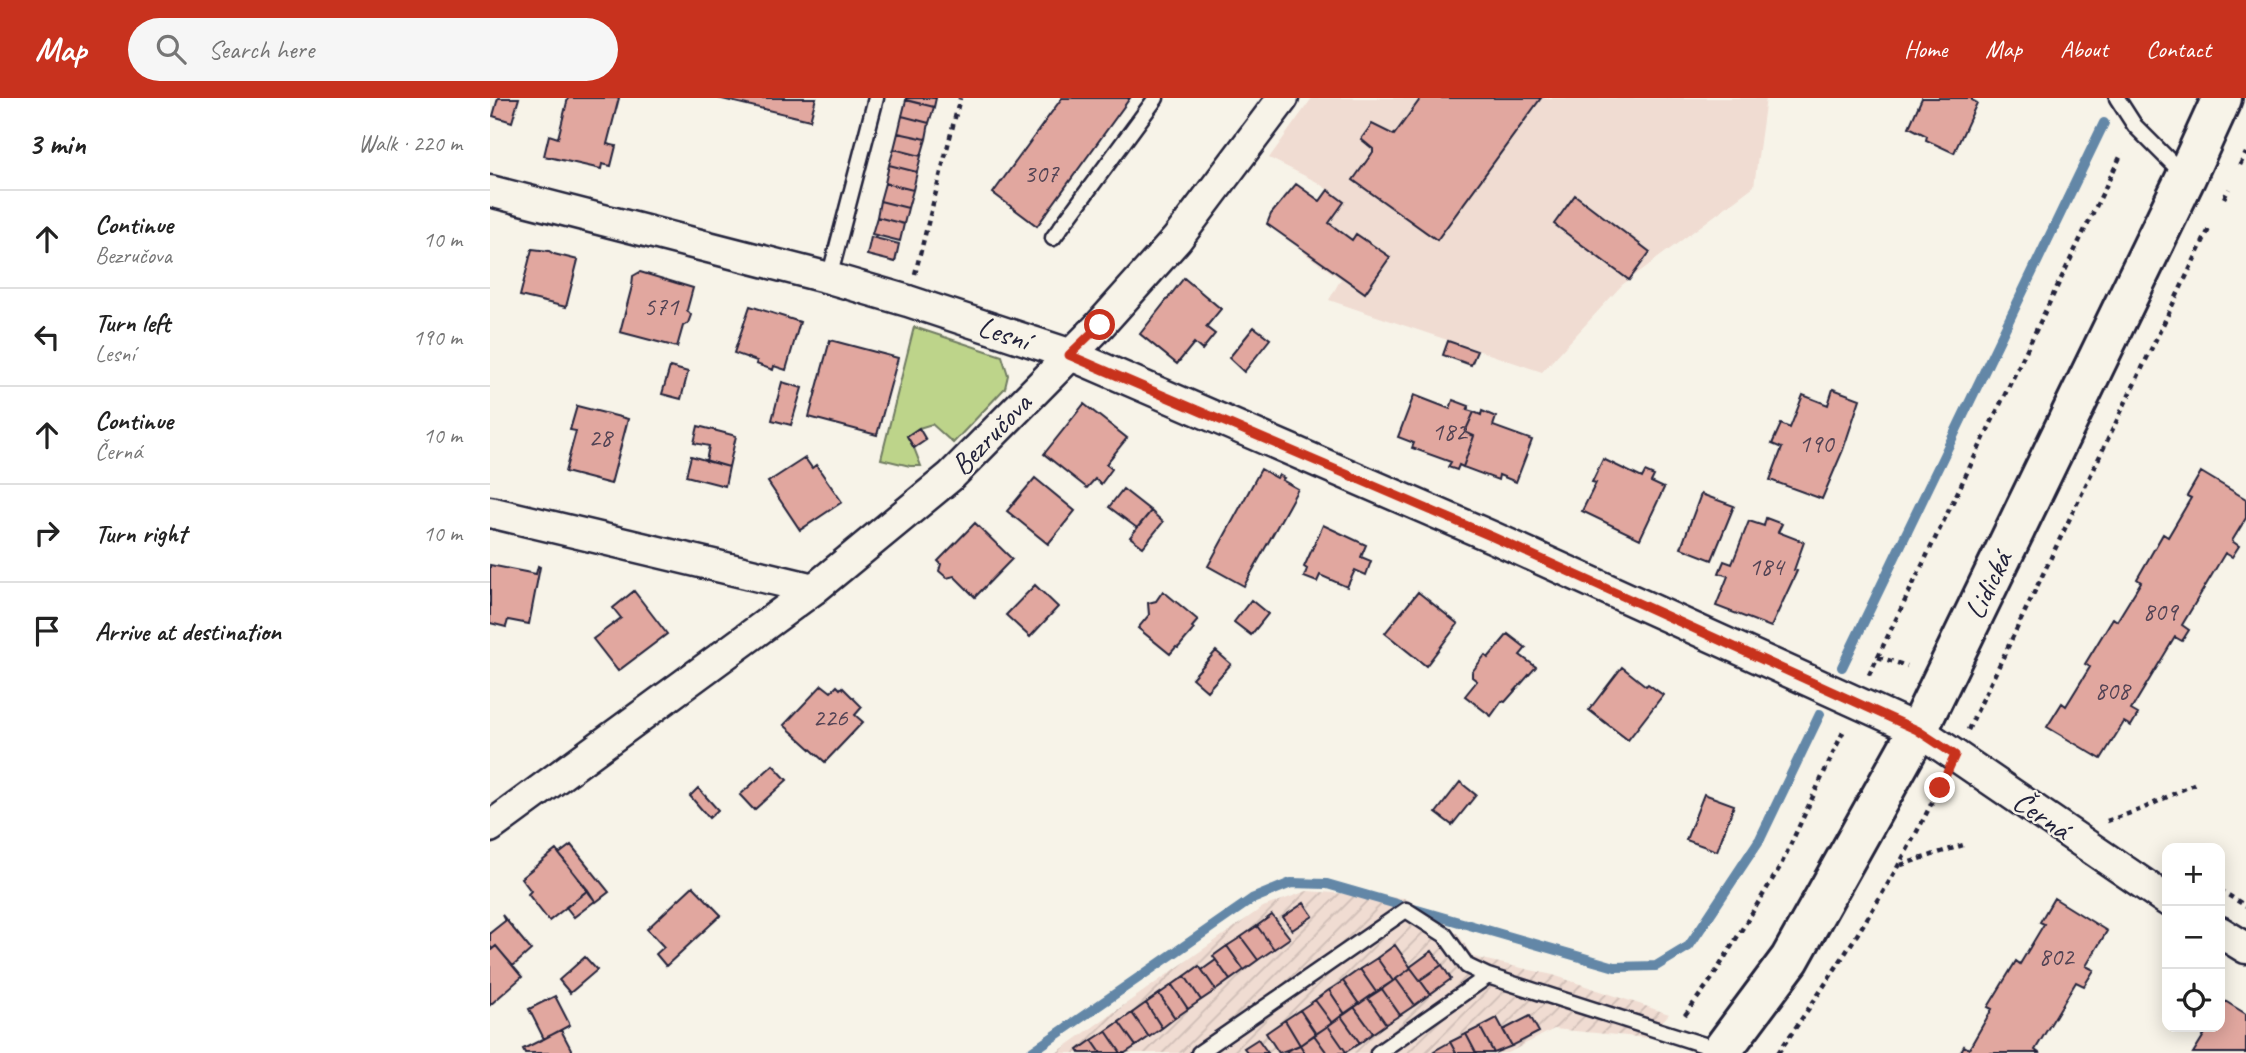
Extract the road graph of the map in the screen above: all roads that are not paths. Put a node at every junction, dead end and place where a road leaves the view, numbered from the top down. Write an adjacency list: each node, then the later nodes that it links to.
1 (876, 98): 9 (lane)
2 (1156, 98): 8 (lane)
3 (1283, 98): 10 (street, Bezručova)
4 (2117, 98): 6 (lane)
5 (2222, 98): 6 (street, Lidická)
6 (2186, 177): 13 (street, Lidická)
7 (490, 191): 9 (street, Lesní)
8 (1054, 238)
9 (829, 278): 10 (street, Lesní)
10 (1069, 355): 12 (street, Bezručova); 13 (street, Lesní)
11 (490, 512): 12 (street)
12 (814, 589): 14 (street, Bezručova)
13 (1917, 730): 15 (street, Černá); 19 (street, Lidická)
14 (490, 827)
15 (2162, 897)
16 (2225, 935): 17 (street)
17 (2246, 948)
18 (1488, 976): 19 (lane); 20 (lane); 21 (lane)
19 (1721, 1052)
20 (1199, 1053)
21 (1378, 1053)

